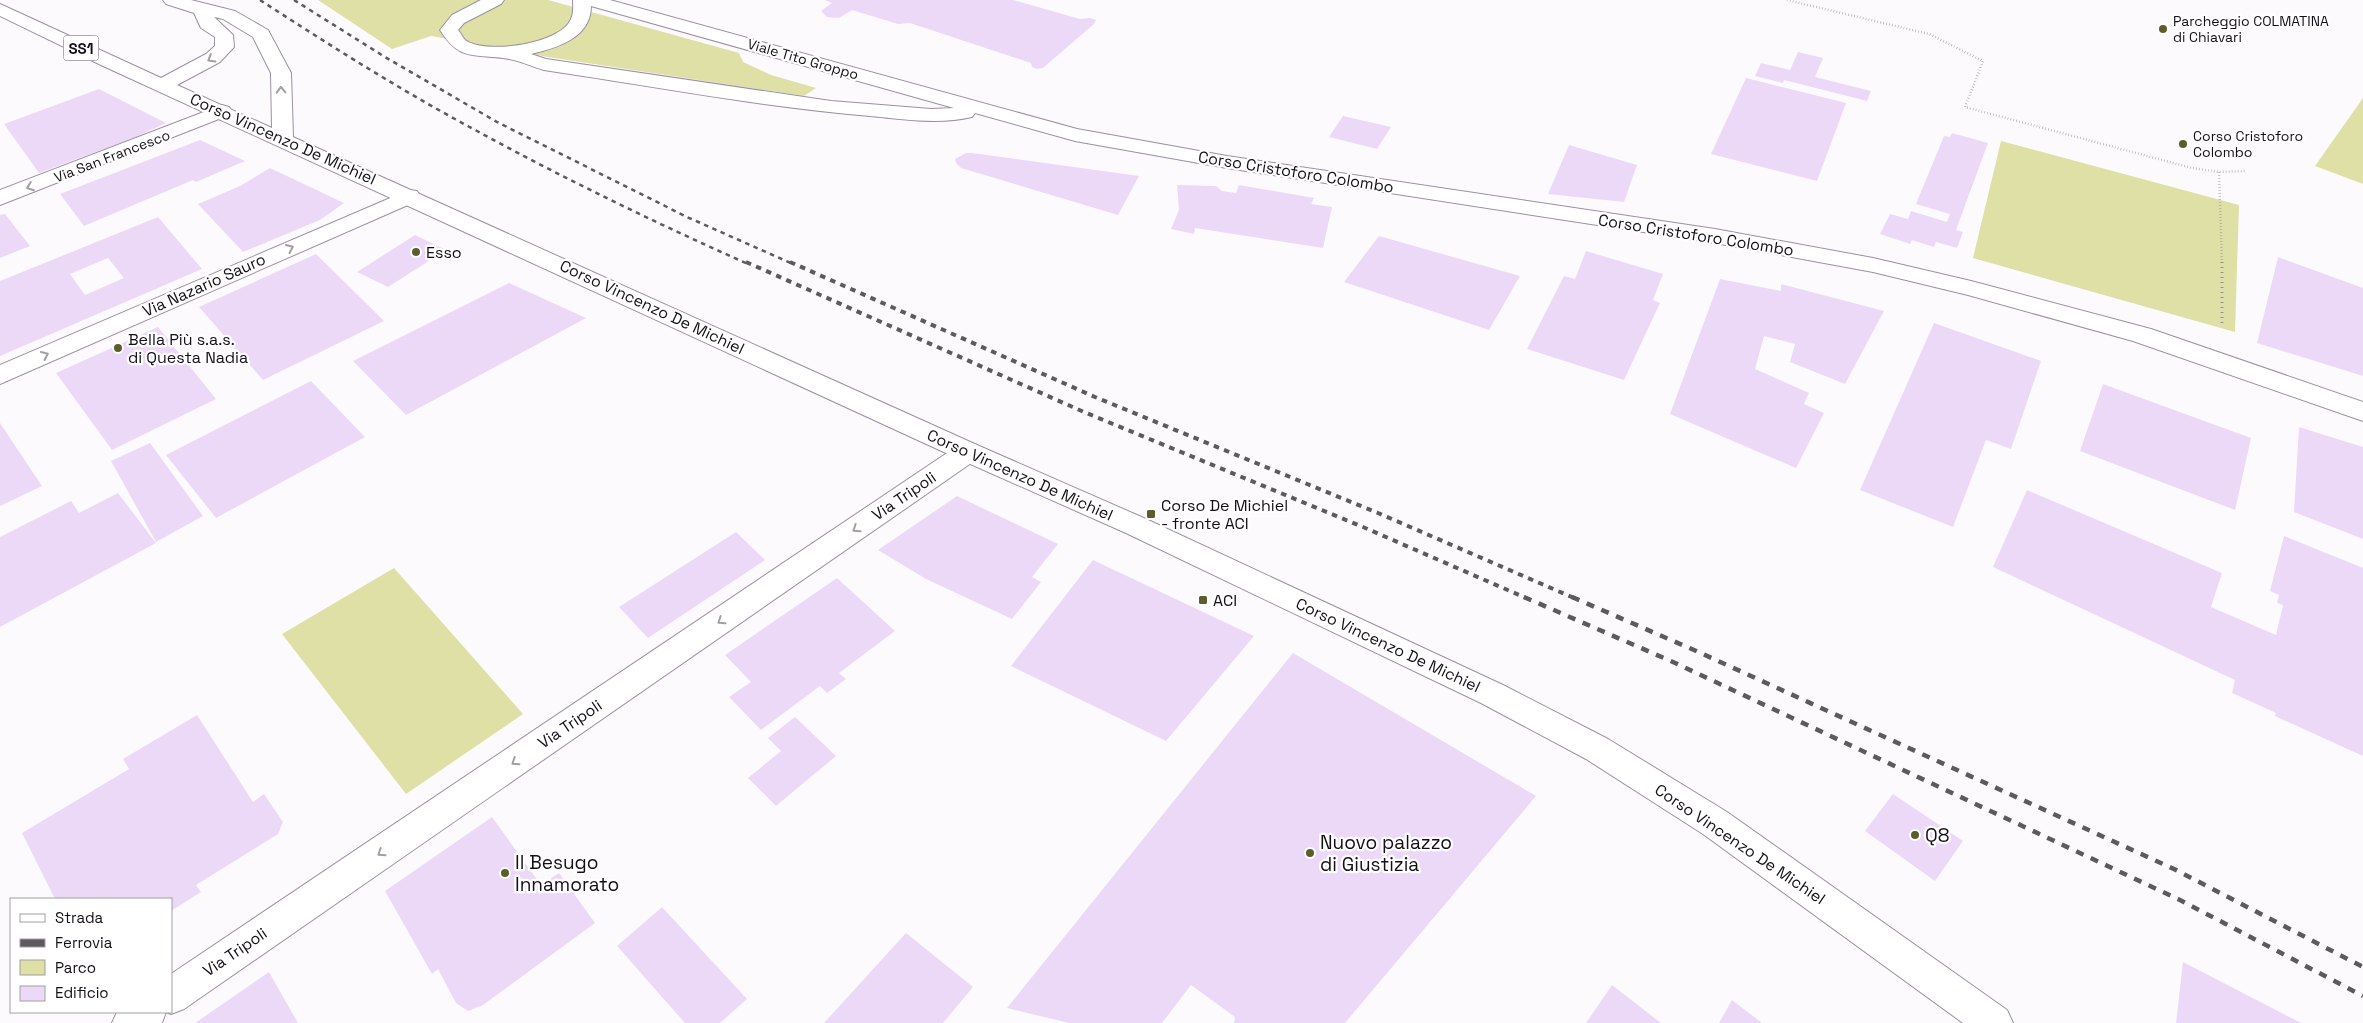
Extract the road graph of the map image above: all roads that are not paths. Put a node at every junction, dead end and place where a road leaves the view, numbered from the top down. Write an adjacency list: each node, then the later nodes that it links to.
1 (172, 0): 6 (street)
2 (495, 0): 7 (street)
3 (582, 0): 7 (street)
4 (590, 0): 10 (street, Viale Tito Groppo)
5 (0, 9): 8 (street, Corso Vincenzo De Michiel / SS1)
6 (201, 10): 8 (street, one-way to 8); 12 (street, one-way to 6)
7 (511, 54): 10 (street)
8 (163, 84): 9 (street, Corso Vincenzo De Michiel / SS1)
9 (222, 111): 12 (street, Corso Vincenzo De Michiel / SS1); 14 (street, Via San Francesco, one-way to 14)
10 (984, 111): 11 (street, Viale Tito Groppo)
11 (1014, 120): 16 (street, Corso Cristoforo Colombo)
12 (283, 139): 13 (street, Corso Vincenzo De Michiel / SS1)
13 (409, 196): 15 (street, Via Nazario Sauro, one-way to 13); 17 (street, Corso Vincenzo De Michiel / SS1)
14 (0, 198)
15 (0, 375)
16 (2363, 412)
17 (968, 452): 18 (street, Via Tripoli, one-way to 18); 21 (street, Corso Vincenzo De Michiel / SS1)
18 (172, 995)
19 (146, 1013): 20 (street)
20 (131, 1023)
21 (1994, 1023)

